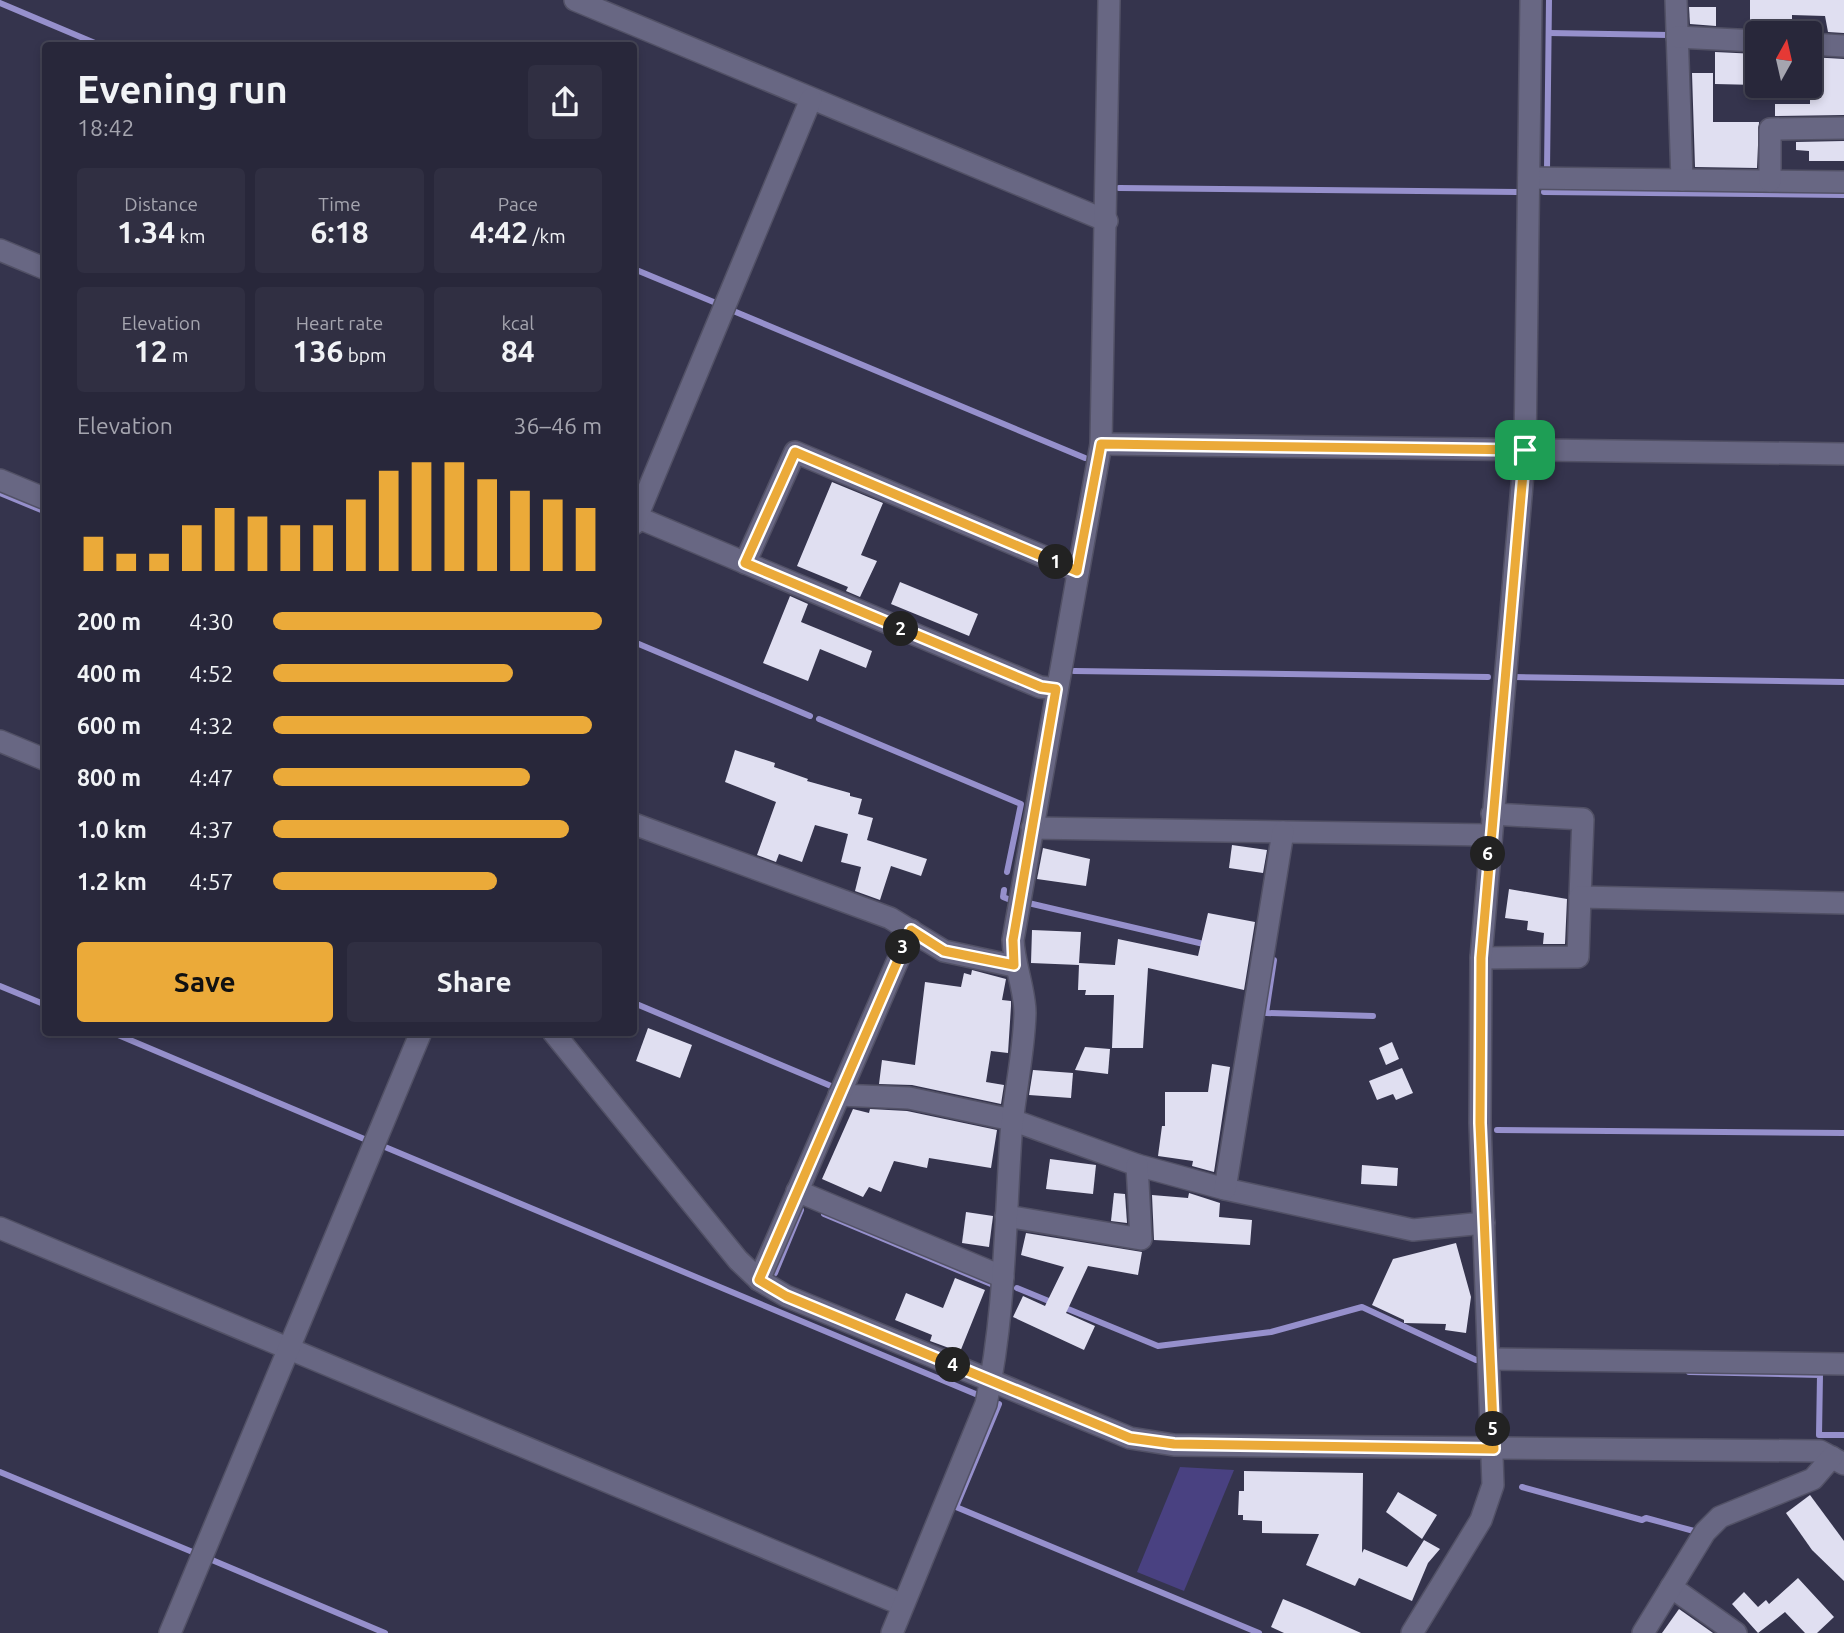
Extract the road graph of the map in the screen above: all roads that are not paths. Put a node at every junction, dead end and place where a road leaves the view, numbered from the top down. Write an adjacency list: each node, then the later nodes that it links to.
1 (575, 0): 9 (street)
2 (1109, 0): 15 (street)
3 (1531, 0): 11 (street)
4 (1676, 0): 5 (street)
5 (1677, 37): 6 (street); 12 (street)
6 (1745, 40)
7 (1822, 45): 8 (street)
8 (1844, 46)
9 (811, 99): 15 (street); 23 (street)
10 (1844, 128): 13 (street)
11 (1529, 178): 12 (street); 19 (street)
12 (1682, 180): 13 (street)
13 (1770, 181): 14 (street)
14 (1844, 181)
15 (1107, 222): 18 (street)
16 (0, 250): 17 (street)
17 (42, 267)
18 (1101, 444): 19 (street); 26 (street)
19 (1525, 450): 20 (street); 30 (street)
20 (1844, 454)
21 (0, 480): 22 (street)
22 (42, 497)
23 (637, 512)
24 (637, 520): 25 (street)
25 (745, 563): 26 (street); 27 (street)
26 (1077, 571): 27 (street)
27 (1056, 689): 32 (street)
28 (0, 741): 29 (street)
29 (42, 758)
30 (1492, 814): 34 (street); 35 (street)
31 (637, 825): 37 (street)
32 (1032, 828): 33 (street); 39 (street)
33 (1283, 832): 34 (street); 45 (street)
34 (1490, 835): 38 (street)
35 (1580, 897): 36 (street); 38 (street)
36 (1844, 903)
37 (911, 930): 39 (street); 42 (street)
38 (1481, 958): 48 (street)
39 (1014, 965): 43 (street)
40 (419, 1036): 52 (street)
41 (556, 1036): 51 (street)
42 (839, 1095): 43 (street); 46 (street)
43 (1013, 1120): 44 (street); 47 (street)
44 (1138, 1165): 45 (street); 47 (street)
45 (1225, 1189): 48 (street)
46 (797, 1191): 50 (street); 51 (street)
47 (1006, 1216): 50 (street)
48 (1484, 1223): 53 (street)
49 (0, 1228): 52 (street)
50 (1003, 1277): 55 (street)
51 (759, 1280): 55 (street)
52 (289, 1350): 59 (street); 60 (street)
53 (1490, 1359): 54 (street); 56 (street)
54 (1844, 1364)
55 (991, 1381): 56 (street); 59 (street)
56 (1494, 1449): 57 (street); 62 (street)
57 (1838, 1460): 58 (street)
58 (1671, 1587): 63 (street); 64 (street)
59 (903, 1605): 61 (street)
60 (170, 1633)
61 (892, 1633)
62 (1412, 1633)
63 (1643, 1633)
64 (1736, 1633)

